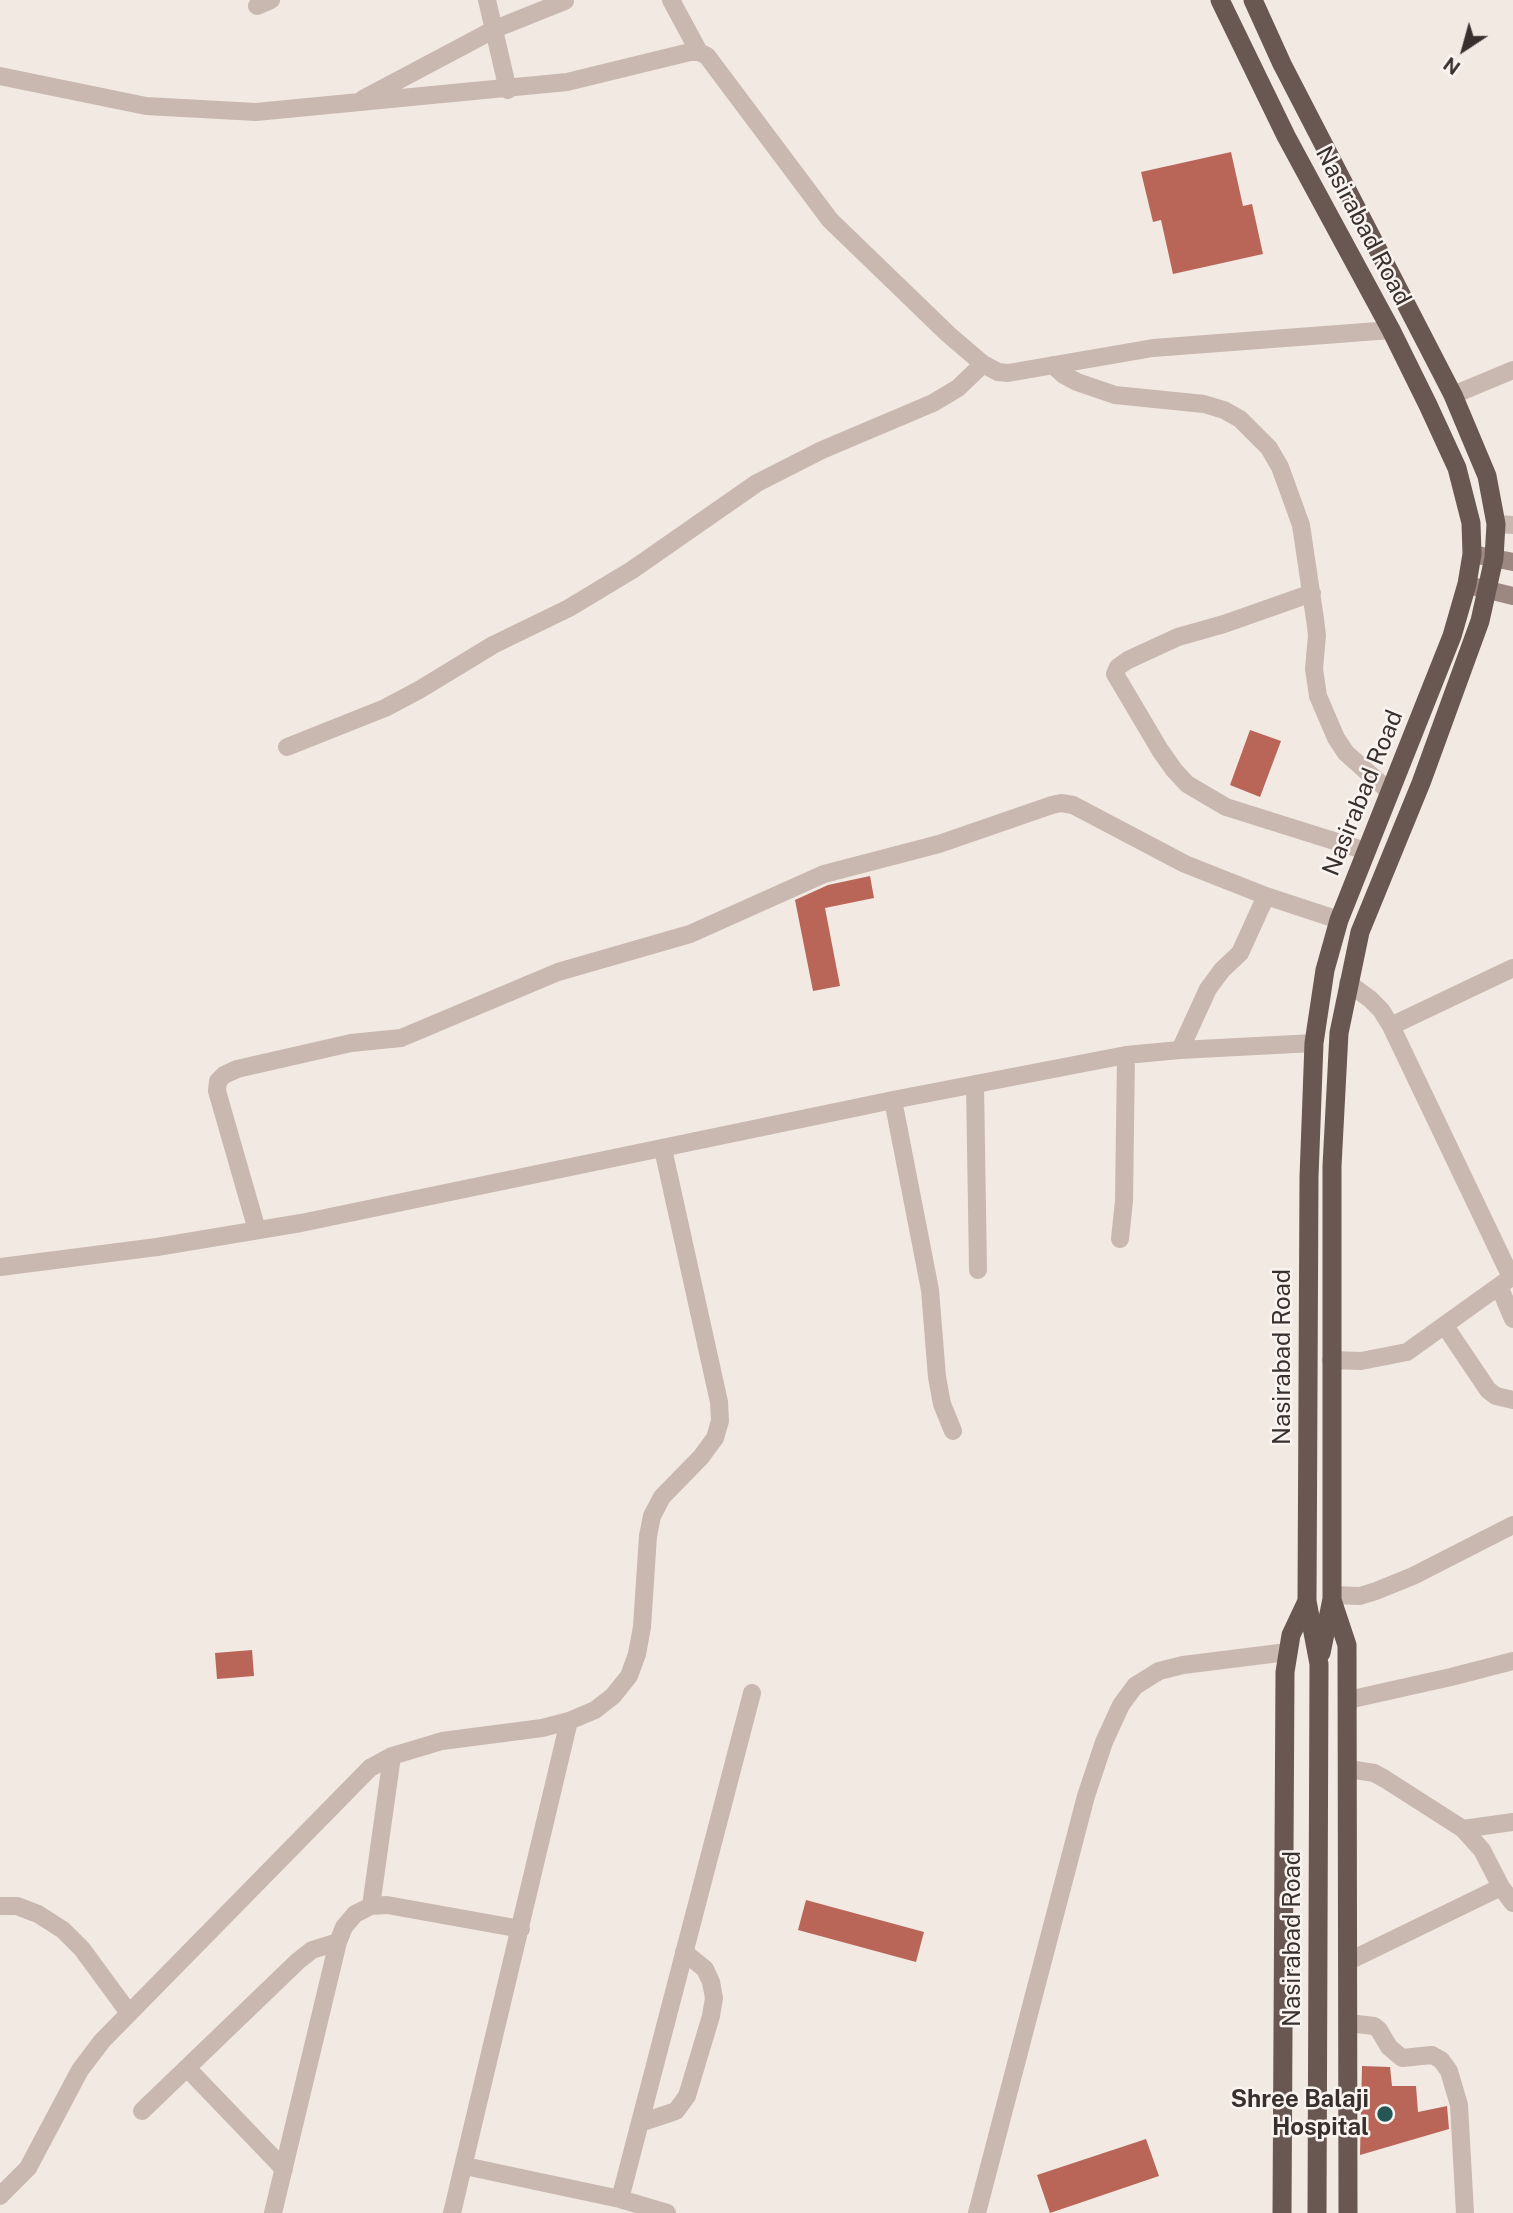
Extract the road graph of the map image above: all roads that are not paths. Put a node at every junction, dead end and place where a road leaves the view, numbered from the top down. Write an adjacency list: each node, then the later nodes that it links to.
1 (487, 0): 6 (street)
2 (671, 0): 7 (street)
3 (1220, 0): 11 (highway, Nasirabad Road)
4 (1253, 0): 15 (highway, Nasirabad Road)
5 (565, 1): 6 (street)
6 (495, 29): 9 (street); 10 (street)
7 (699, 52): 9 (street); 12 (street)
8 (0, 76): 10 (street)
9 (508, 90): 10 (street)
10 (356, 103)
11 (1391, 330): 13 (street); 17 (highway, Nasirabad Road)
12 (984, 364): 13 (street); 23 (street)
13 (1054, 365): 21 (street)
14 (1513, 370): 15 (street)
15 (1453, 395): 16 (highway, Nasirabad Road)
16 (1504, 525): 18 (highway, Nasirabad Road)
17 (1472, 554): 18 (main road); 19 (highway, Nasirabad Road)
18 (1504, 560): 20 (highway, Nasirabad Road)
19 (1467, 584): 20 (main road); 24 (highway, Nasirabad Road)
20 (1488, 590): 22 (main road); 29 (highway, Nasirabad Road)
21 (1312, 593): 24 (street); 25 (street)
22 (1513, 596)
23 (287, 747)
24 (1390, 792): 25 (highway, Nasirabad Road)
25 (1366, 851): 27 (highway, Nasirabad Road)
26 (1266, 896): 27 (street); 32 (street); 37 (street)
27 (1339, 920): 31 (highway, Nasirabad Road)
28 (1513, 968): 30 (street)
29 (1349, 983): 30 (street); 44 (highway, Nasirabad Road)
30 (1391, 1026): 41 (street)
31 (1314, 1044): 32 (street); 49 (highway, Nasirabad Road)
32 (1180, 1050): 33 (street)
33 (1126, 1055): 34 (street); 38 (street)
34 (975, 1084): 35 (street); 40 (street)
35 (893, 1100): 36 (street); 46 (street)
36 (663, 1149): 37 (street); 55 (street)
37 (257, 1230): 39 (street)
38 (1120, 1238)
39 (0, 1266)
40 (978, 1270)
41 (1508, 1280): 42 (street); 43 (street)
42 (1513, 1319)
43 (1445, 1326): 44 (street); 45 (street)
44 (1331, 1360): 48 (highway, Nasirabad Road)
45 (1513, 1400)
46 (953, 1431)
47 (1513, 1525): 48 (street)
48 (1332, 1597): 52 (highway, Nasirabad Road); 54 (highway)
49 (1307, 1601): 50 (highway); 52 (highway, Nasirabad Road)
50 (1287, 1652): 80 (street); 81 (highway)
51 (1513, 1661): 54 (street)
52 (1319, 1664): 82 (highway, Nasirabad Road)
53 (752, 1693): 66 (street)
54 (1348, 1700): 57 (highway)
55 (569, 1721): 56 (street); 64 (street)
56 (392, 1756): 63 (street); 68 (street)
57 (1349, 1769): 59 (street); 67 (highway)
58 (1513, 1822): 59 (street)
59 (1464, 1829): 60 (street)
60 (1501, 1888): 61 (street); 67 (street)
61 (1513, 1903)
62 (0, 1906): 68 (street)
63 (371, 1906): 64 (street); 65 (street)
64 (521, 1929): 73 (street)
65 (338, 1942): 70 (street); 74 (street)
66 (684, 1952): 72 (street); 72 (street)
67 (1349, 1961): 69 (highway)
68 (128, 2013): 75 (street)
69 (1349, 2022): 83 (highway); 84 (street)
70 (187, 2068): 71 (street); 74 (street)
71 (142, 2111)
72 (640, 2123): 76 (street)
73 (465, 2166): 76 (street); 78 (street)
74 (284, 2169): 77 (street)
75 (0, 2196)
76 (620, 2199): 79 (street)
77 (273, 2213)
78 (452, 2213)
79 (667, 2213)
80 (977, 2213)
81 (1282, 2213)
82 (1317, 2213)
83 (1348, 2213)
84 (1465, 2213)

